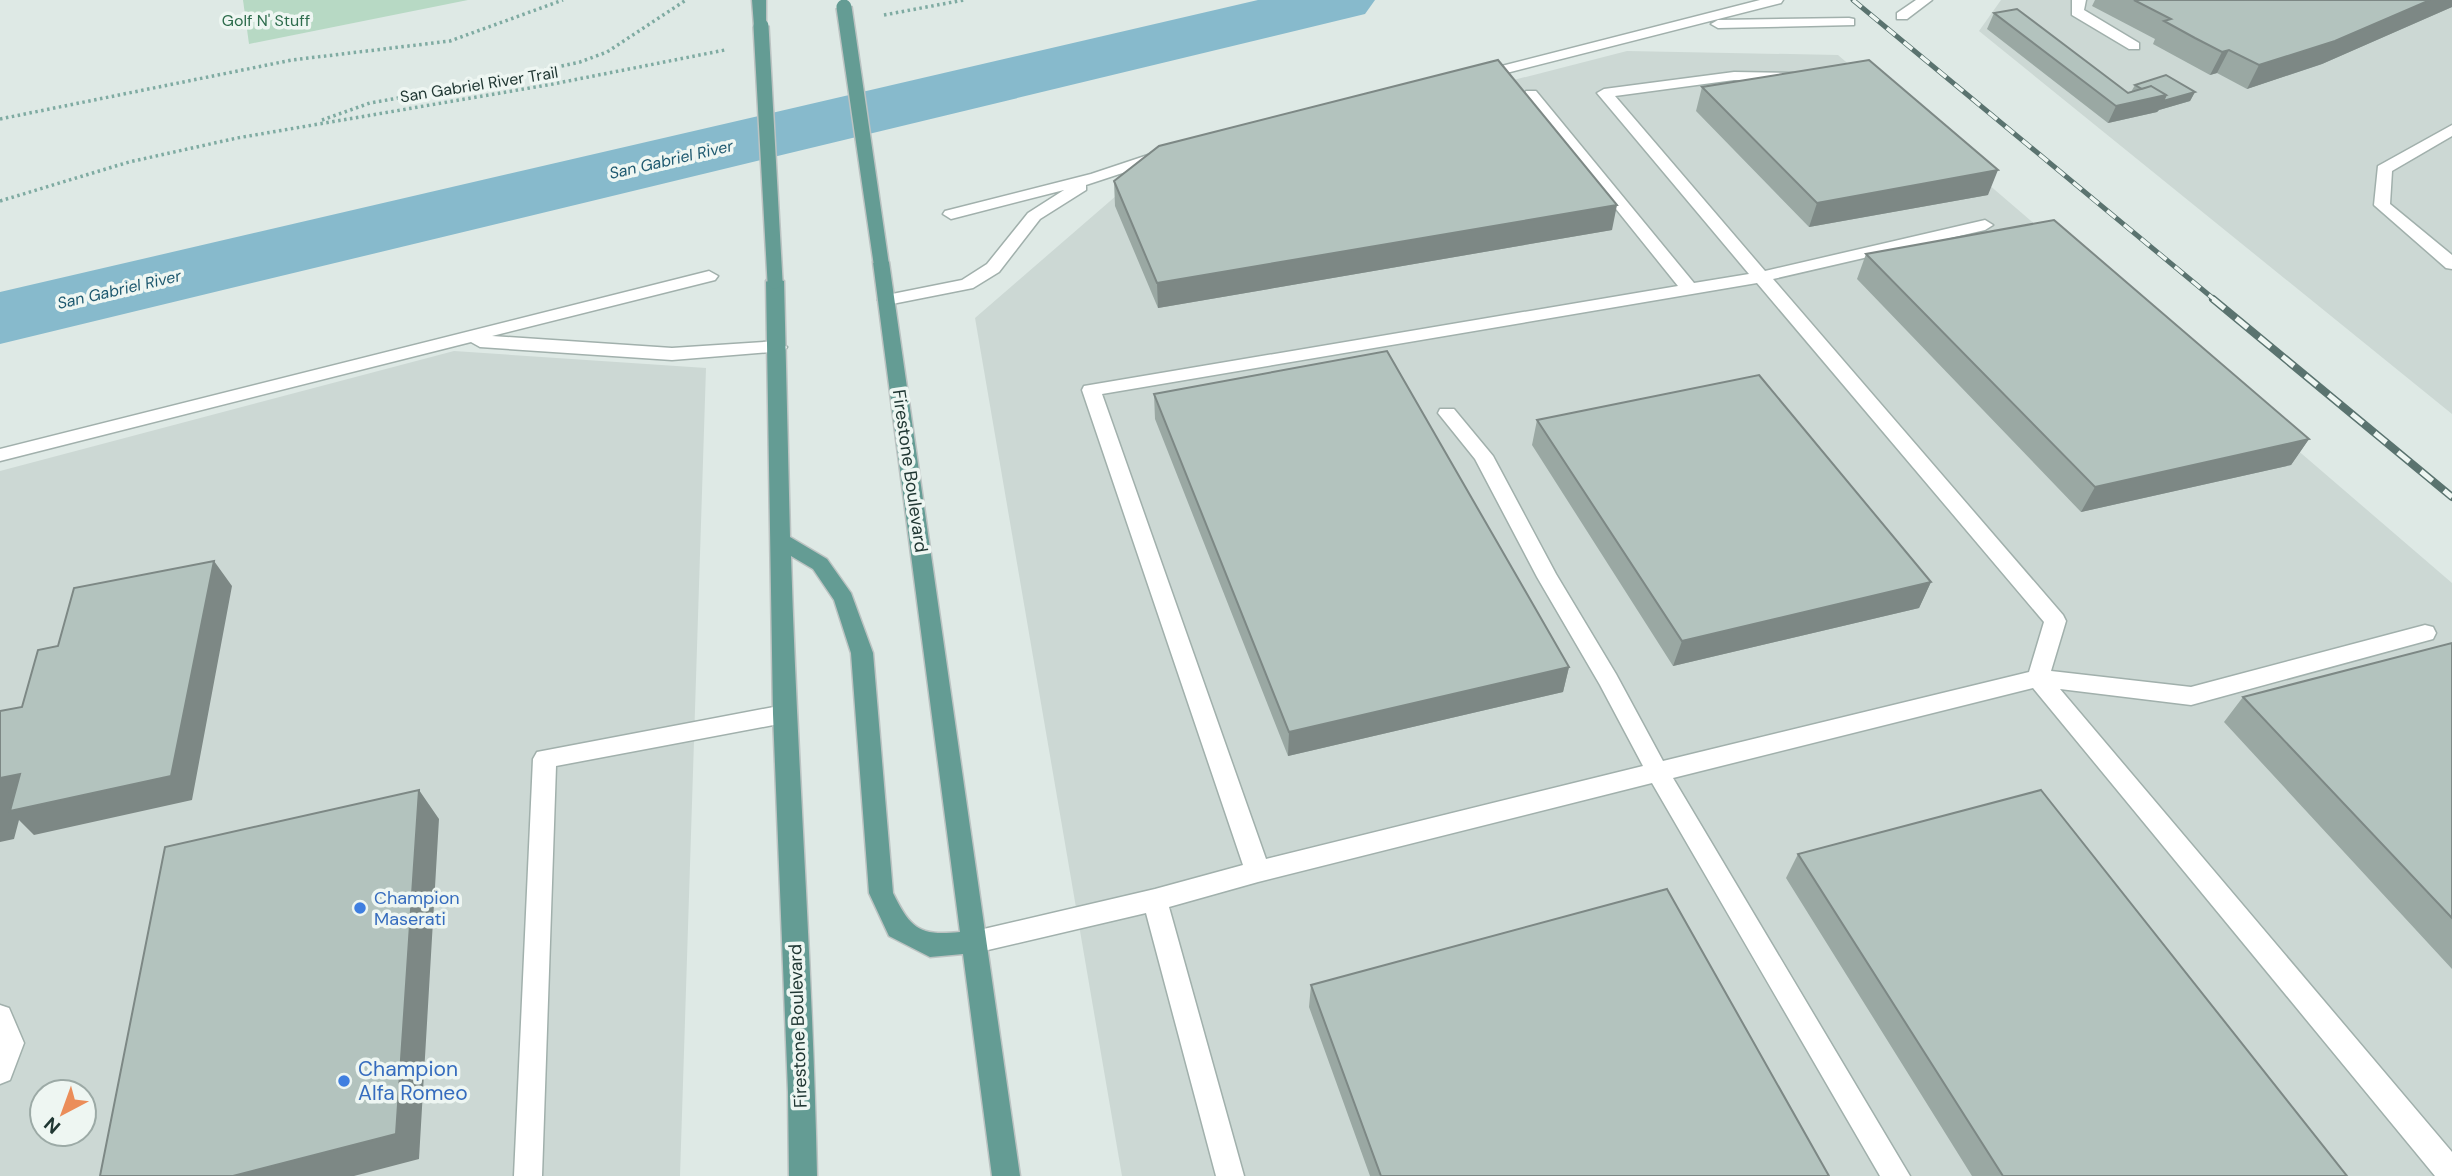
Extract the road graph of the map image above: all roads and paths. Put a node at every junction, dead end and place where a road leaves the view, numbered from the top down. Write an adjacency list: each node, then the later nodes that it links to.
1 (563, 0): 18 (path)
2 (686, 0): 19 (path)
3 (759, 0): 32 (main road, Firestone Boulevard, bridge)
4 (964, 0): 9 (path)
5 (1776, 0): 12 (lane)
6 (1925, 0): 10 (lane)
7 (2079, 0): 13 (lane)
8 (844, 4): 30 (main road, Firestone Boulevard, bridge)
9 (879, 16)
10 (1902, 16)
11 (1849, 22): 12 (lane)
12 (1677, 27): 16 (lane)
13 (2134, 46)
14 (735, 47): 19 (path, San Gabriel River Trail)
15 (1794, 77): 28 (lane)
16 (1460, 81)
17 (1531, 94): 29 (lane)
18 (0, 119)
19 (308, 125): 23 (path, San Gabriel River Trail)
20 (2452, 130): 26 (lane)
21 (1176, 151): 22 (lane)
22 (1097, 177): 24 (lane); 30 (lane)
23 (0, 201)
24 (951, 214)
25 (1985, 225): 28 (lane)
26 (2452, 264)
27 (709, 276): 31 (lane)
28 (1761, 277): 29 (lane); 37 (lane)
29 (1690, 289): 40 (lane)
30 (887, 300): 42 (main road, Firestone Boulevard)
31 (461, 339): 32 (lane); 34 (lane)
32 (778, 347): 35 (main road, Firestone Boulevard)
33 (1447, 414): 39 (lane)
34 (0, 455)
35 (780, 540): 38 (main road, Firestone Boulevard); 42 (main road)
36 (2425, 633): 37 (lane)
37 (2038, 678): 39 (lane); 45 (lane)
38 (784, 714): 46 (lane); 47 (main road, Firestone Boulevard)
39 (1658, 773): 40 (lane); 50 (lane)
40 (1258, 871): 41 (lane)
41 (1155, 900): 42 (lane); 49 (lane)
42 (975, 942): 48 (main road, Firestone Boulevard)
43 (0, 1017): 44 (lane)
44 (0, 1071)
45 (2452, 1174)
46 (528, 1176)
47 (803, 1176)
48 (1006, 1176)
49 (1230, 1176)
50 (1896, 1176)

